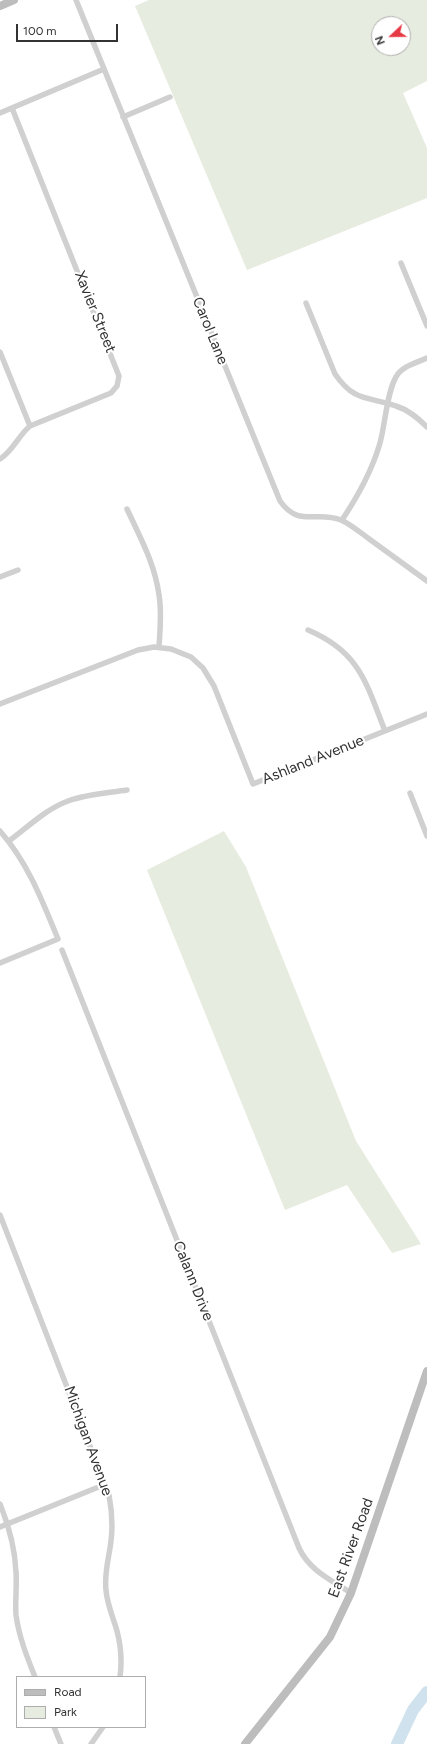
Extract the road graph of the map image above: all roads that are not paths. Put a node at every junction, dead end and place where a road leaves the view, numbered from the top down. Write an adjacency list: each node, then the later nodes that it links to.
1 (14, 0): 3 (street)
2 (76, 0): 4 (street, Carol Lane)
3 (0, 6)
4 (104, 70): 6 (street); 8 (street, Carol Lane)
5 (170, 97): 8 (street)
6 (12, 108): 7 (street); 15 (street, Xavier Street)
7 (0, 113)
8 (123, 117): 19 (street, Carol Lane)
9 (401, 263): 11 (street)
10 (306, 303): 14 (street)
11 (427, 326)
12 (0, 352): 15 (street)
13 (427, 358): 14 (street)
14 (388, 404): 16 (street); 19 (street)
15 (30, 426): 17 (street, Xavier Street)
16 (427, 427)
17 (0, 459)
18 (127, 509): 24 (street)
19 (342, 520): 22 (street, Carol Lane)
20 (18, 570): 21 (street)
21 (0, 577)
22 (427, 581)
23 (308, 630): 27 (street)
24 (159, 647): 25 (street, Ashland Avenue); 27 (street, Ashland Avenue)
25 (0, 704)
26 (427, 714): 27 (street, Ashland Avenue)
27 (385, 731)
28 (127, 790): 32 (street)
29 (410, 793): 31 (street)
30 (0, 830): 32 (street)
31 (427, 836)
32 (9, 841): 34 (street)
33 (62, 950): 41 (street, Calann Drive)
34 (0, 963)
35 (0, 1215): 37 (street, Michigan Avenue)
36 (427, 1371): 41 (street, East River Road)
37 (106, 1484): 39 (street); 43 (street, Michigan Avenue)
38 (0, 1504): 39 (street)
39 (8, 1524): 40 (street); 42 (street)
40 (0, 1527)
41 (351, 1593): 48 (street, East River Road)
42 (35, 1676)
43 (120, 1676)
44 (54, 1728): 46 (street)
45 (102, 1728): 47 (street)
46 (61, 1744)
47 (91, 1744)
48 (245, 1744)

